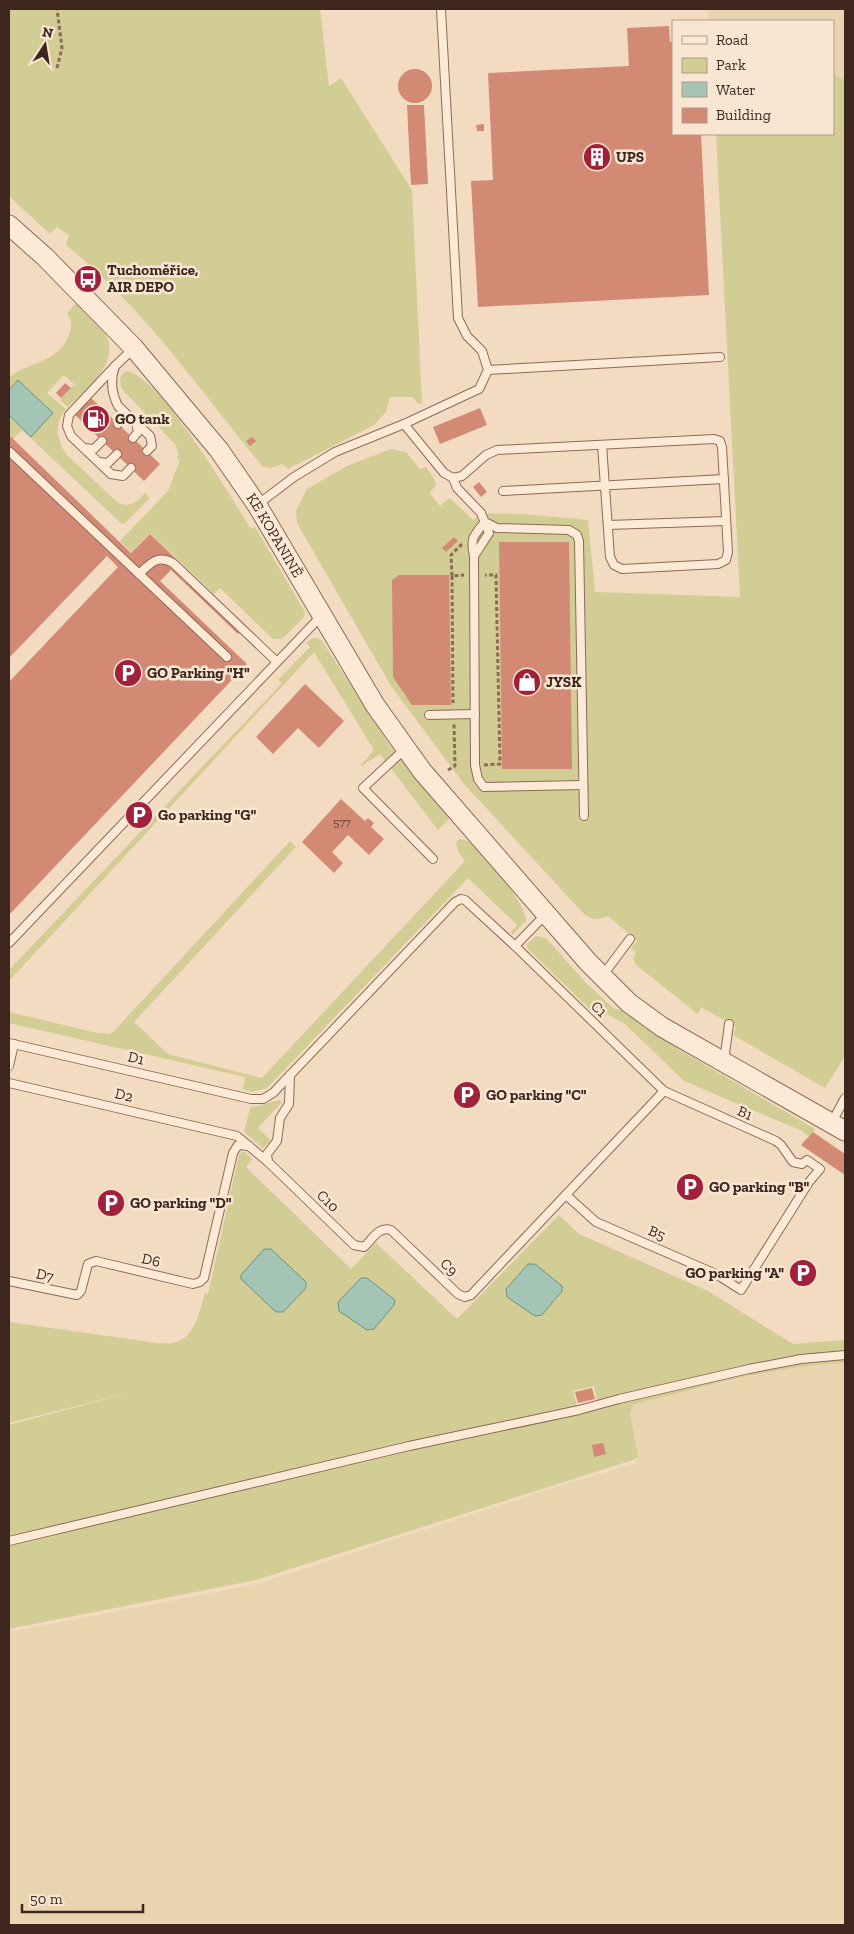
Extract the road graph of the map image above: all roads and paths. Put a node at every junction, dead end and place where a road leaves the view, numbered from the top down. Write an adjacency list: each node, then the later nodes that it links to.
1 (57, 9): 3 (path)
2 (441, 9): 8 (lane)
3 (57, 68)
4 (9, 225): 5 (street, KE KOPANINĚ)
5 (134, 348): 7 (lane); 26 (street, KE KOPANINĚ)
6 (720, 358): 8 (lane)
7 (115, 366): 9 (lane); 16 (lane)
8 (488, 370): 12 (lane)
9 (122, 409): 10 (lane); 11 (lane)
10 (136, 422): 13 (lane); 18 (lane)
11 (118, 424)
12 (404, 424): 22 (lane); 26 (lane)
13 (133, 438)
14 (102, 441): 16 (lane)
15 (602, 445): 22 (lane); 23 (lane); 24 (lane)
16 (83, 447): 20 (lane)
17 (10, 452): 31 (lane)
18 (147, 452)
19 (117, 454): 20 (lane)
20 (97, 461): 21 (lane)
21 (131, 468)
22 (453, 478): 28 (lane)
23 (724, 479): 24 (lane); 27 (lane)
24 (605, 486): 25 (lane); 29 (lane)
25 (503, 492)
26 (257, 506): 35 (street, KE KOPANINĚ)
27 (726, 521): 29 (lane); 29 (lane)
28 (484, 522): 39 (lane); 45 (lane)
29 (608, 526)
30 (465, 541): 34 (path)
31 (140, 574): 36 (lane); 37 (lane)
32 (468, 575): 34 (path)
33 (482, 575): 43 (path)
34 (452, 576): 38 (path)
35 (323, 614): 37 (lane); 42 (street, KE KOPANINĚ)
36 (227, 657)
37 (277, 662): 50 (lane)
38 (453, 707)
39 (475, 714): 40 (lane); 45 (lane)
40 (429, 715)
41 (454, 722): 44 (path)
42 (406, 748): 47 (lane); 48 (street, KE KOPANINĚ)
43 (484, 764)
44 (448, 770)
45 (583, 784): 46 (lane)
46 (584, 816)
47 (433, 859)
48 (546, 914): 51 (lane); 52 (street, KE KOPANINĚ)
49 (630, 939): 52 (lane)
50 (9, 943)
51 (514, 946): 57 (lane, C1); 59 (lane, C1)
52 (602, 977): 55 (street, KE KOPANINĚ)
53 (729, 1024): 55 (lane)
54 (11, 1044): 56 (lane); 57 (lane, D1)
55 (724, 1063): 61 (street, KE KOPANINĚ)
56 (9, 1066)
57 (291, 1073): 64 (lane)
58 (9, 1083): 62 (lane, D2)
59 (664, 1092): 65 (lane, C9); 68 (lane, B1)
60 (845, 1098): 61 (lane)
61 (839, 1126)
62 (233, 1135): 63 (lane, C10)
63 (249, 1146): 64 (lane, C10); 69 (lane, D6)
64 (268, 1162): 66 (lane, C10)
65 (566, 1195): 66 (lane, C9); 68 (lane, B5)
66 (391, 1230)
67 (9, 1281): 69 (lane, D7)
68 (741, 1290)
69 (74, 1296)
70 (845, 1355): 71 (lane)
71 (9, 1541)

